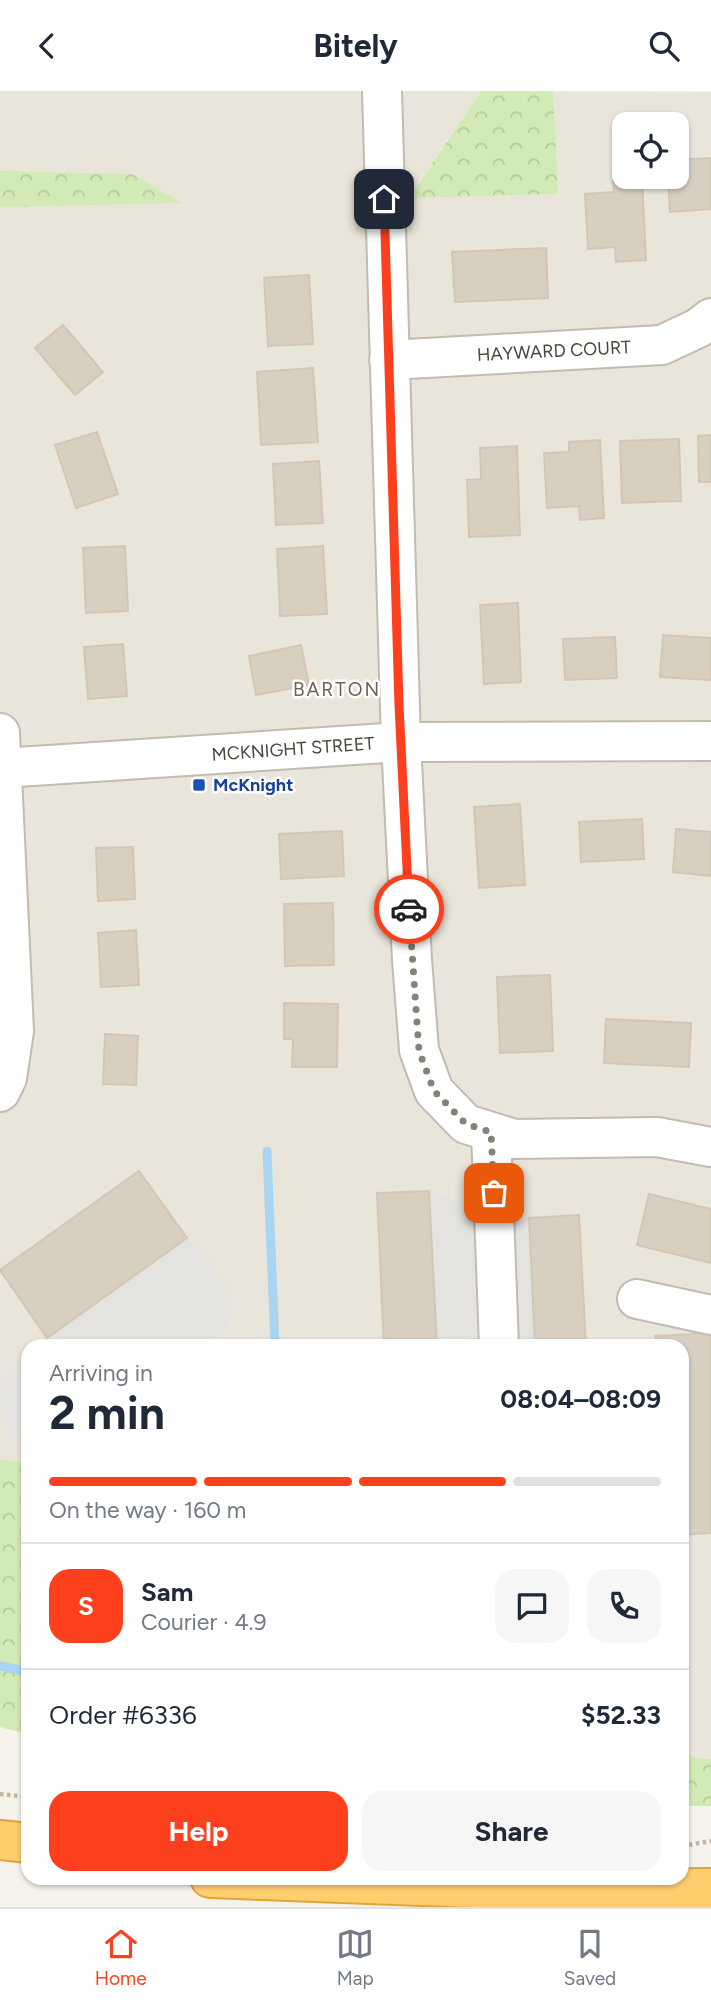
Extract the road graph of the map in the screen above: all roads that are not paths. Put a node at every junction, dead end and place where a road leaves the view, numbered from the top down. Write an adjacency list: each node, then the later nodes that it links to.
1 (382, 91): 3 (street)
2 (711, 318): 3 (street, HAYWARD COURT)
3 (389, 360): 5 (street)
4 (711, 741): 5 (street, MCKNIGHT STREET)
5 (401, 742): 6 (street, MCKNIGHT STREET); 8 (street)
6 (1, 750): 7 (street)
7 (0, 1091)
8 (491, 1132): 9 (street); 12 (street)
9 (711, 1147)
10 (637, 1300): 11 (street)
11 (711, 1315)
12 (499, 1339)
13 (0, 1840): 14 (highway)
14 (21, 1842)
15 (0, 1865): 16 (highway)
16 (21, 1866)
17 (395, 1885): 20 (highway)
18 (469, 1885): 20 (highway)
19 (711, 1888): 20 (highway)
20 (501, 1889)

